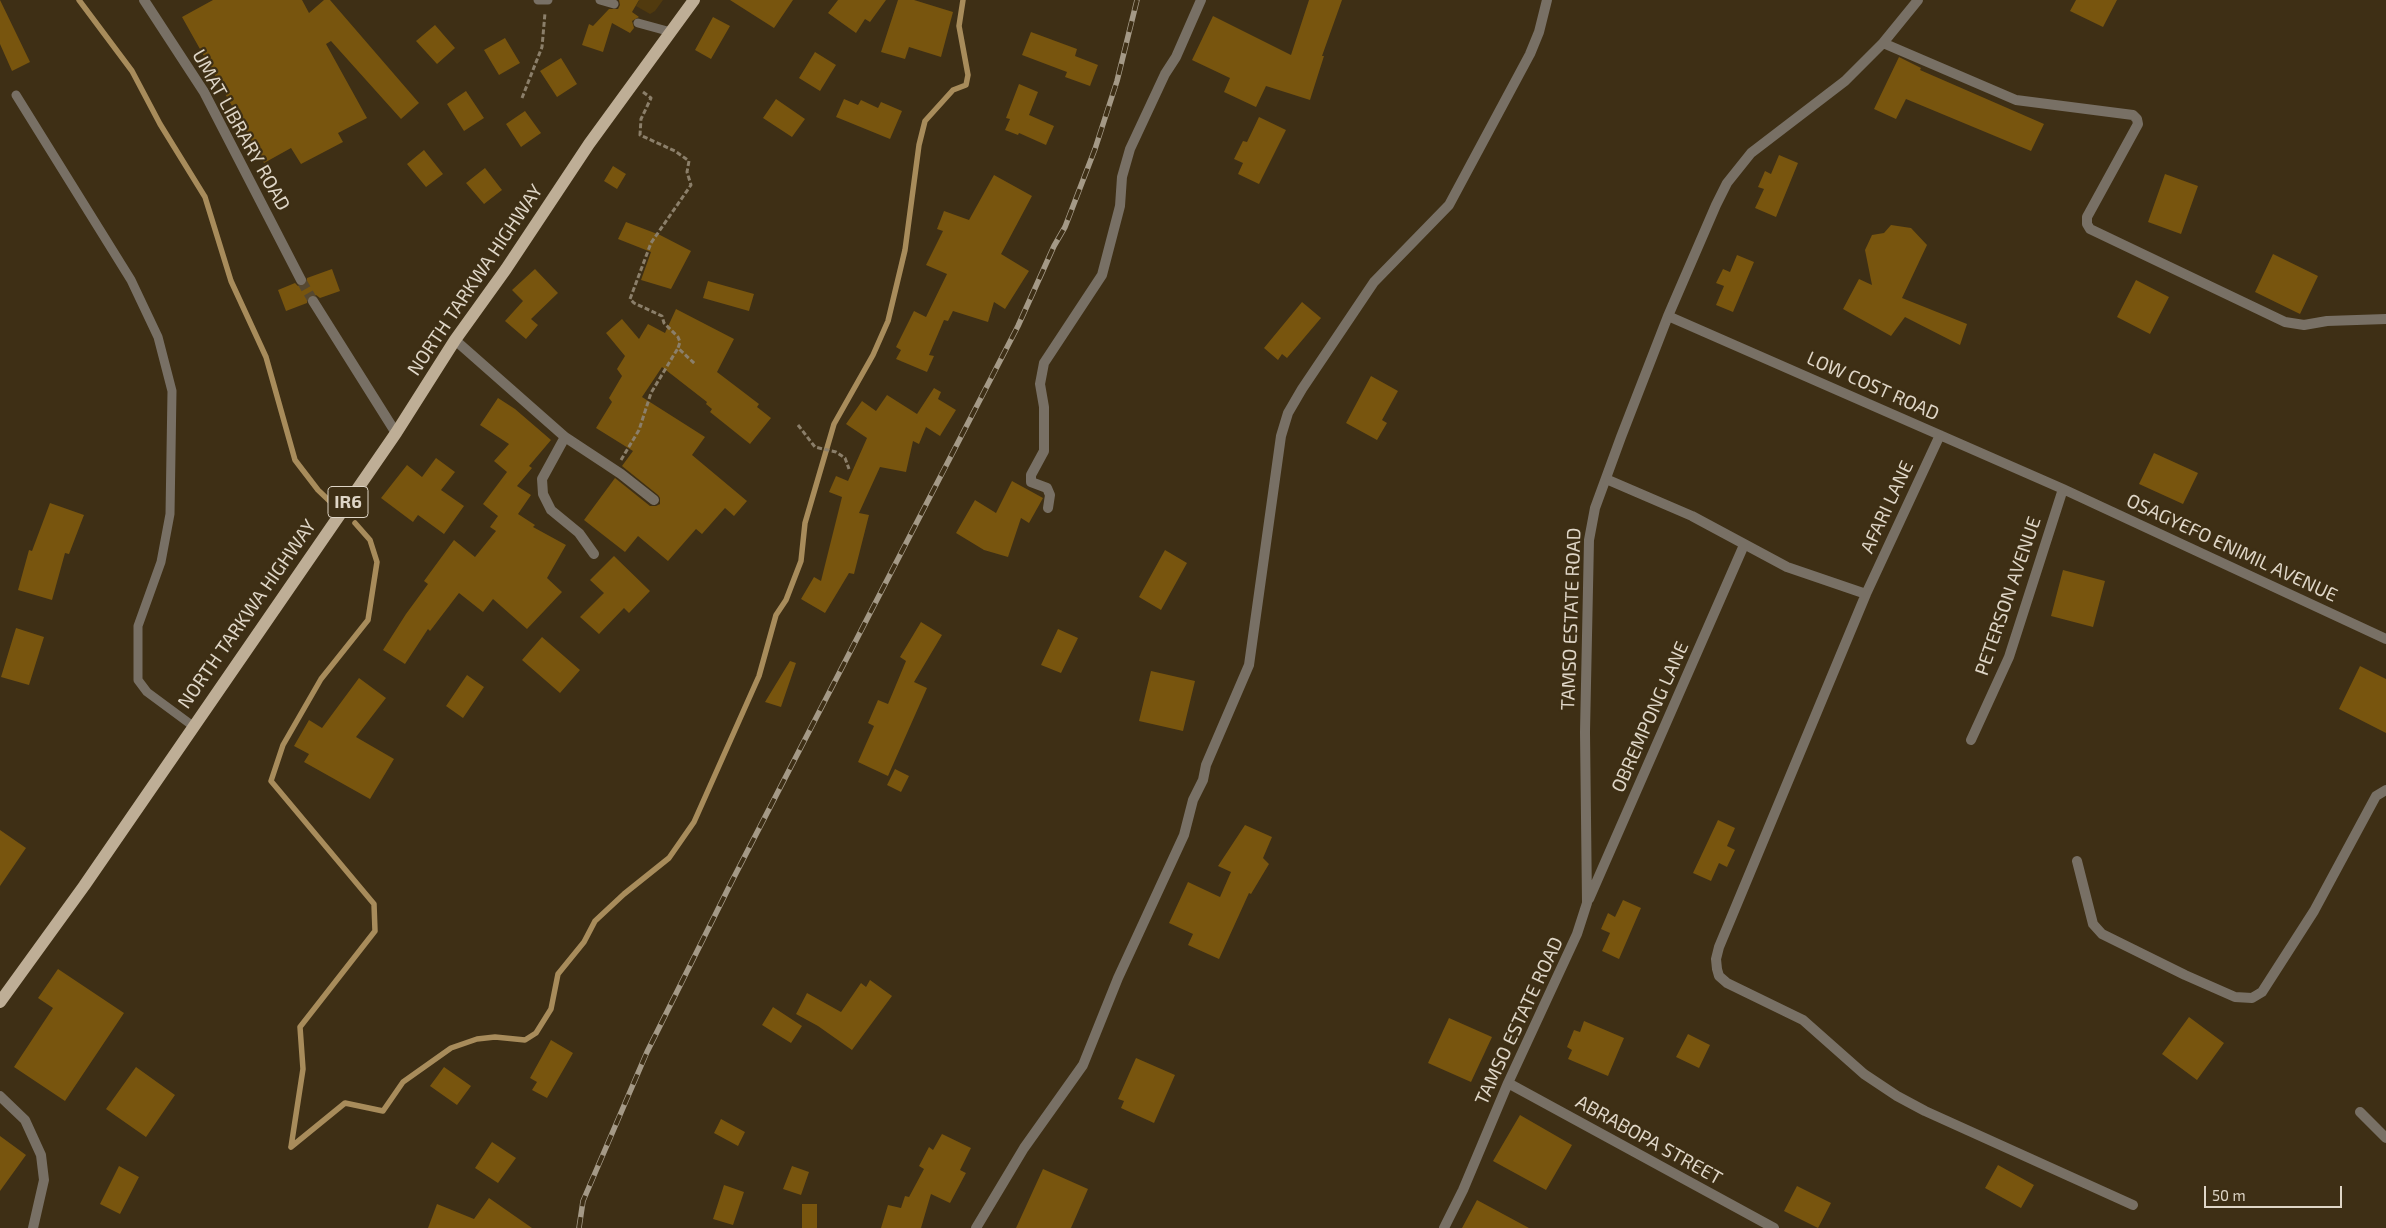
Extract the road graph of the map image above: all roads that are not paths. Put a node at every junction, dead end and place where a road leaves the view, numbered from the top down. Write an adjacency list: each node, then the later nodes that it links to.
1 (144, 0): 14 (street, UMAT LIBRARY ROAD)
2 (538, 0): 3 (lane)
3 (547, 0)
4 (600, 0): 9 (lane)
5 (694, 0): 11 (main road, NORTH TARKWA HIGHWAY / IR6)
6 (1201, 0): 25 (street)
7 (1547, 0): 42 (street)
8 (1918, 0): 12 (street, TAMSO ESTATE ROAD)
9 (614, 4)
10 (638, 23): 11 (lane)
11 (670, 32): 18 (main road, NORTH TARKWA HIGHWAY / IR6)
12 (1883, 43): 16 (street, TAMSO ESTATE ROAD); 17 (street)
13 (16, 95): 30 (lane)
14 (302, 280)
15 (313, 301): 19 (street)
16 (1668, 316): 20 (street, LOW COST ROAD); 22 (street, TAMSO ESTATE ROAD)
17 (2386, 319)
18 (455, 340): 19 (main road, NORTH TARKWA HIGHWAY / IR6); 21 (street)
19 (396, 433): 30 (main road, NORTH TARKWA HIGHWAY / IR6)
20 (1940, 435): 23 (street, LOW COST ROAD); 28 (street, AFARI LANE)
21 (565, 437): 24 (street); 27 (street)
22 (1606, 479): 26 (street); 34 (street, TAMSO ESTATE ROAD)
23 (2062, 489): 29 (street, OSAGYEFO ENIMIL AVENUE); 31 (street, PETERSON AVENUE)
24 (654, 500)
25 (1048, 508)
26 (1744, 545): 28 (street); 34 (street, OBREMPONG LANE)
27 (594, 554)
28 (1866, 594): 40 (street, AFARI LANE)
29 (2386, 639)
30 (193, 726): 35 (main road, NORTH TARKWA HIGHWAY / IR6)
31 (1971, 740)
32 (2386, 790): 33 (street)
33 (2077, 861)
34 (1588, 903): 36 (street, TAMSO ESTATE ROAD)
35 (0, 1002)
36 (1508, 1084): 43 (street, TAMSO ESTATE ROAD); 44 (street, ABRABOPA STREET)
37 (0, 1096): 41 (street)
38 (2360, 1112): 39 (street)
39 (2386, 1138)
40 (2133, 1205)
41 (33, 1228)
42 (976, 1228)
43 (1444, 1228)
44 (1774, 1228)

